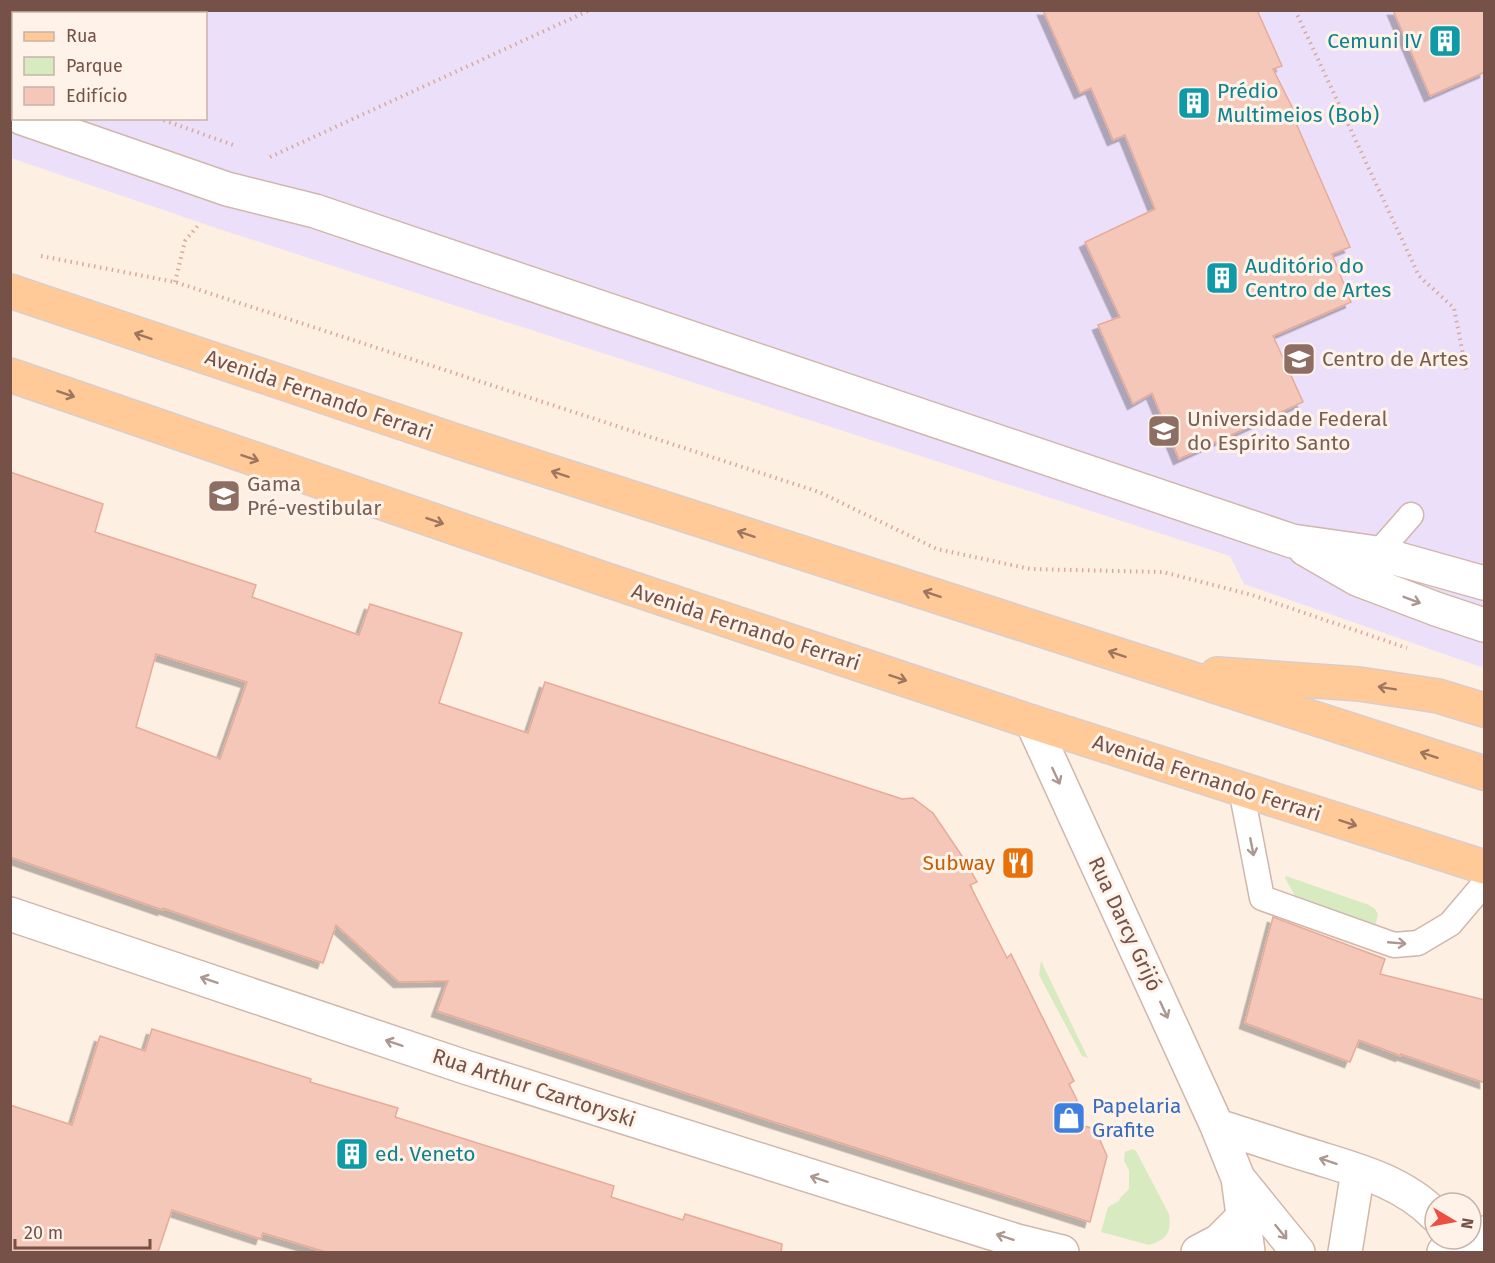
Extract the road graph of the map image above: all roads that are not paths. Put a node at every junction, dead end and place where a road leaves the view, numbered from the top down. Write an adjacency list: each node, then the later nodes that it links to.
1 (28, 120): 5 (street)
2 (10, 291): 10 (main road, Avenida Fernando Ferrari, one-way to 2)
3 (10, 375): 12 (main road, Avenida Fernando Ferrari, one-way to 12)
4 (1411, 516): 6 (lane)
5 (1292, 542): 6 (street); 7 (street)
6 (1377, 553): 7 (lane); 8 (street)
7 (1357, 579): 9 (street, one-way to 9)
8 (1485, 583)
9 (1485, 625)
10 (1173, 672): 11 (main road, one-way to 10); 13 (main road, Avenida Fernando Ferrari, one-way to 10)
11 (1485, 710)
12 (1032, 722): 14 (main road, Avenida Fernando Ferrari); 18 (street, Rua Darcy Grijó, one-way to 18)
13 (1485, 773)
14 (1241, 789): 15 (main road, Avenida Fernando Ferrari, one-way to 15); 16 (lane, one-way to 16)
15 (1485, 867)
16 (1485, 884)
17 (10, 914): 23 (street, Rua Arthur Czartoryski, one-way to 17)
18 (1218, 1126): 19 (street, one-way to 18); 20 (street, Rua Darcy Grijó)
19 (1358, 1171): 21 (street); 27 (street)
20 (1238, 1178): 22 (street); 26 (street, Rua Darcy Grijó, one-way to 26)
21 (1423, 1203)
22 (1242, 1218): 24 (street); 25 (street)
23 (1062, 1252)
24 (1198, 1252)
25 (1248, 1252)
26 (1298, 1252)
27 (1345, 1252)

